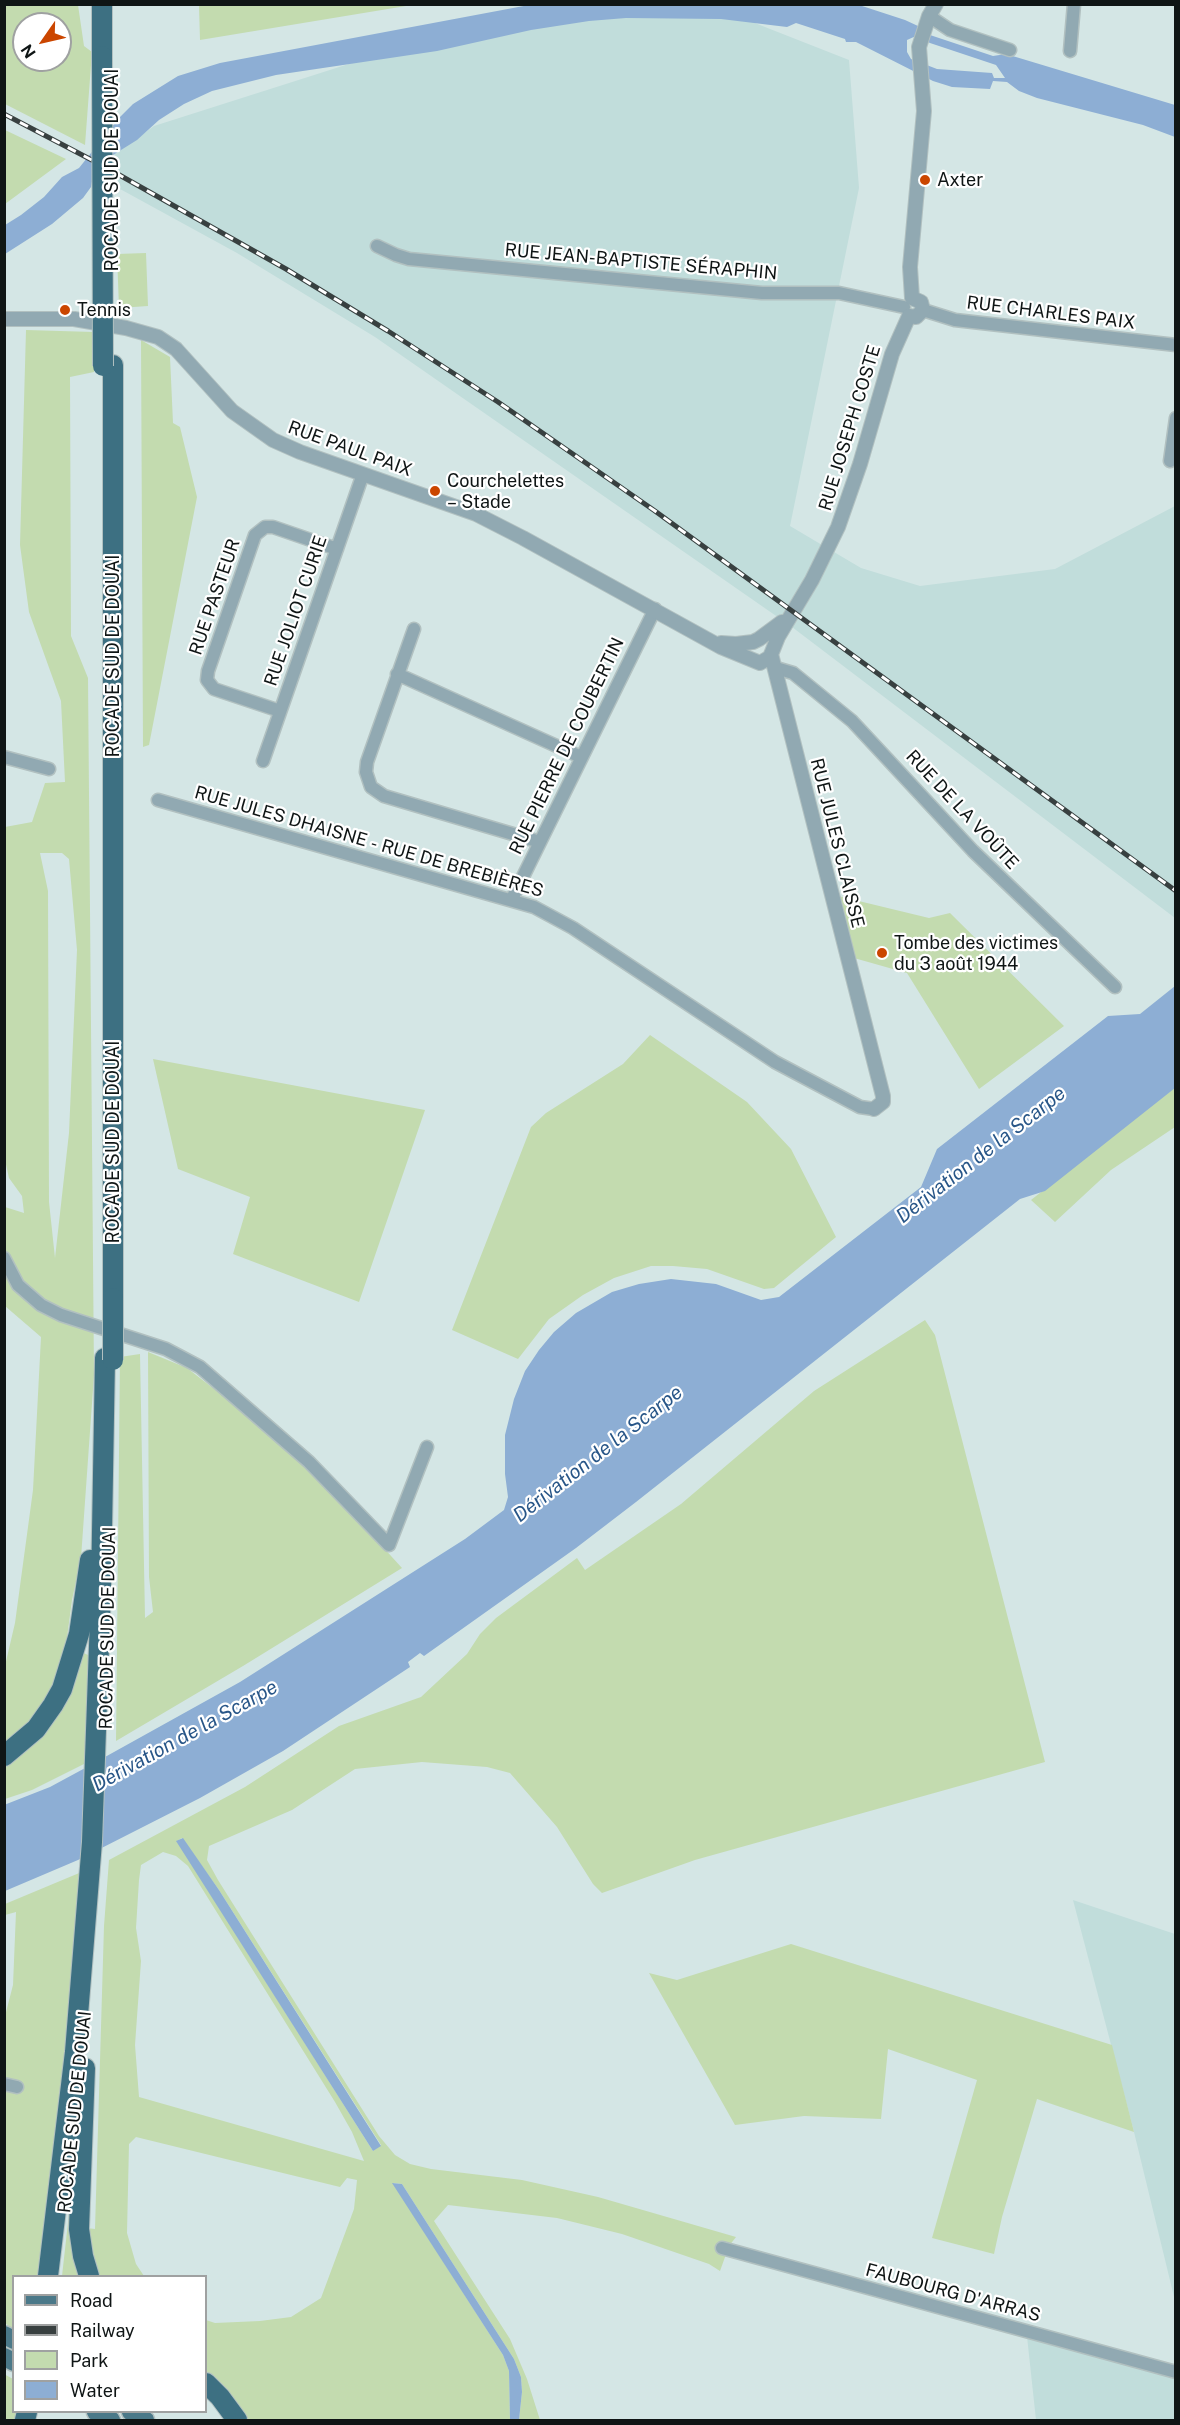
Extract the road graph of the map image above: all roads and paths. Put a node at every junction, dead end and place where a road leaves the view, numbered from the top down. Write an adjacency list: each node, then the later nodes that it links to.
1 (102, 4): 7 (highway, ROCADE SUD DE DOUAI)
2 (112, 4): 7 (highway, ROCADE SUD DE DOUAI)
3 (1074, 4): 6 (street)
4 (930, 14): 5 (street); 9 (street, RUE JOSEPH COSTE)
5 (1010, 50)
6 (1070, 51)
7 (107, 56): 38 (highway, ROCADE SUD DE DOUAI)
8 (377, 246): 9 (street, RUE JEAN-BAPTISTE SÉRAPHIN)
9 (908, 307): 10 (street); 18 (street, RUE JOSEPH COSTE)
10 (923, 309): 12 (street, RUE CHARLES PAIX)
11 (4, 319): 15 (street, RUE PAUL PAIX)
12 (1176, 345)
13 (1176, 418): 14 (street)
14 (1170, 461)
15 (363, 474): 16 (street, RUE JOLIOT CURIE); 17 (street, RUE PAUL PAIX)
16 (337, 549): 27 (street, RUE JOLIOT CURIE); 27 (street, RUE PASTEUR)
17 (655, 609): 20 (street, RUE PAUL PAIX); 29 (street, RUE PIERRE DE COUBERTIN)
18 (791, 613): 21 (street, RUE JOSEPH COSTE); 22 (street, RUE JOSEPH COSTE)
19 (414, 629): 25 (street)
20 (710, 639): 21 (street, RUE PAUL PAIX); 23 (street, RUE PAUL PAIX)
21 (756, 640): 22 (street); 23 (street)
22 (771, 653): 23 (street); 24 (street, RUE JULES CLAISSE)
23 (755, 661): 26 (street, RUE JULES CLAISSE)
24 (776, 668): 26 (street, RUE JULES CLAISSE); 35 (street, RUE DE LA VOÛTE)
25 (397, 674): 29 (street); 33 (street)
26 (779, 686): 36 (street, RUE JULES CLAISSE)
27 (280, 711): 30 (street, RUE JOLIOT CURIE)
28 (4, 757): 31 (street)
29 (581, 757): 33 (street, RUE PIERRE DE COUBERTIN)
30 (263, 760)
31 (49, 769)
32 (158, 800): 34 (street, RUE JULES DHAISNE - RUE DE BREBIÈRES)
33 (540, 842): 34 (street, RUE PIERRE DE COUBERTIN)
34 (512, 899): 36 (street, RUE JULES DHAISNE - RUE DE BREBIÈRES)
35 (1115, 987)
36 (874, 1109)
37 (4, 1258): 40 (street)
38 (109, 1359): 39 (highway, ROCADE SUD DE DOUAI); 41 (highway, ROCADE SUD DE DOUAI)
39 (104, 1408): 41 (highway, ROCADE SUD DE DOUAI); 42 (highway)
40 (427, 1447)
41 (101, 1741): 43 (highway, ROCADE SUD DE DOUAI)
42 (4, 1756)
43 (94, 1874): 44 (highway, ROCADE SUD DE DOUAI); 46 (highway, ROCADE SUD DE DOUAI)
44 (85, 2025): 47 (highway, ROCADE SUD DE DOUAI); 48 (highway)
45 (722, 2248): 49 (street, FAUBOURG D'ARRAS)
46 (48, 2275)
47 (55, 2275)
48 (88, 2275)
49 (1176, 2373)
50 (207, 2384): 53 (highway)
51 (98, 2413): 52 (main road)
52 (111, 2421)
53 (237, 2421)

